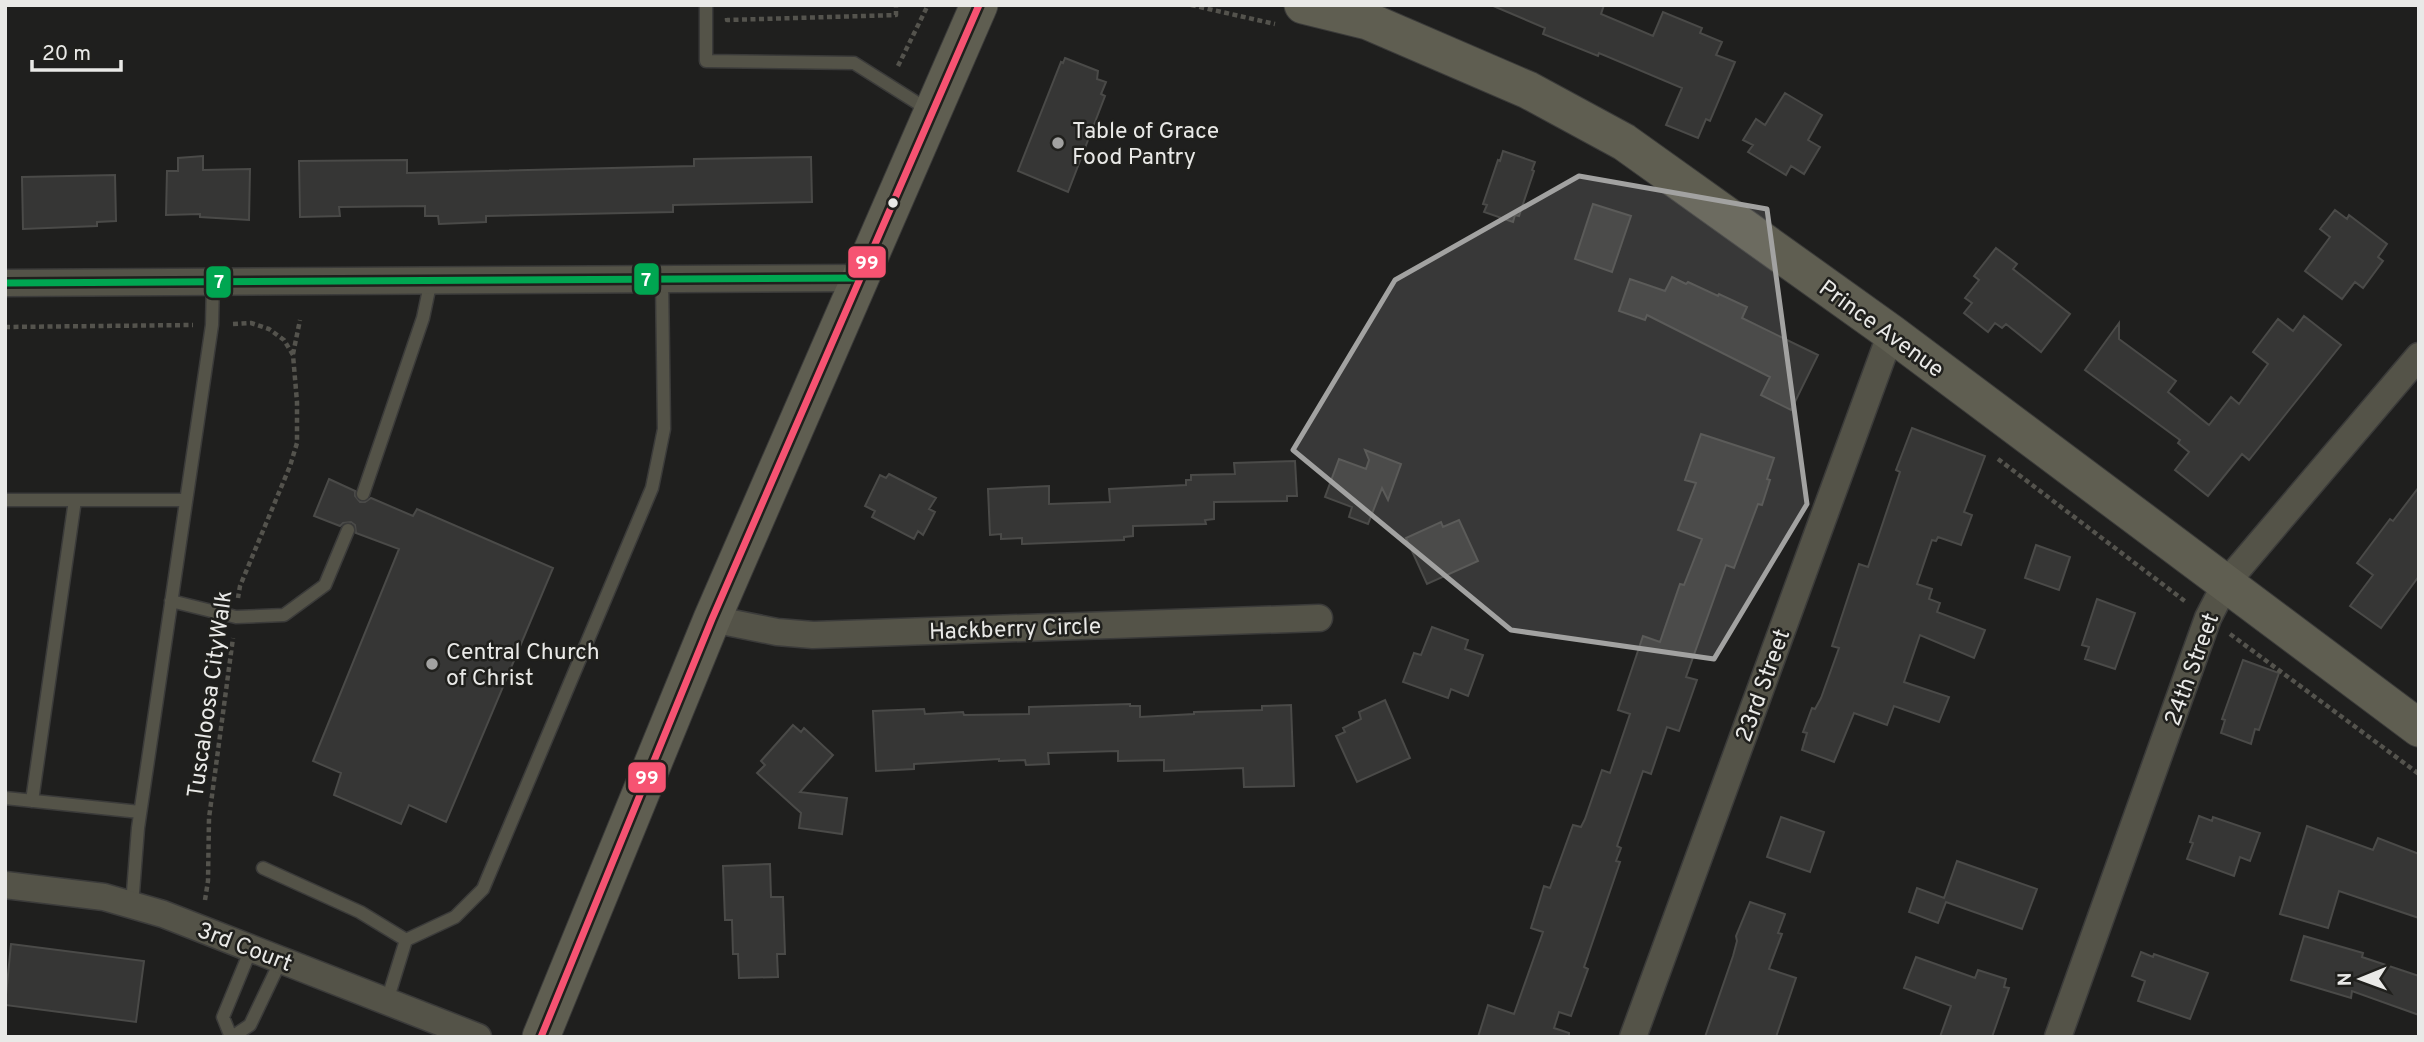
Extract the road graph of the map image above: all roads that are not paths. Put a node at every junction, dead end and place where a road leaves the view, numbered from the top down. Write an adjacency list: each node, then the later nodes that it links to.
1 (706, 5): 4 (lane)
2 (979, 5): 4 (street)
3 (1290, 15): 10 (street, Prince Avenue)
4 (933, 113): 5 (street)
5 (860, 278): 6 (street); 20 (street)
6 (662, 279): 7 (street); 28 (lane)
7 (431, 281): 8 (street); 12 (lane)
8 (213, 282): 9 (street); 15 (lane)
9 (5, 283)
10 (1891, 333): 17 (street, Prince Avenue); 35 (street, 23rd Street)
11 (2419, 356): 17 (street, 24th Street)
12 (363, 494)
13 (5, 500): 14 (lane)
14 (75, 500): 15 (lane); 23 (lane)
15 (186, 500): 18 (lane)
16 (348, 530): 18 (lane)
17 (2226, 583): 21 (street, Prince Avenue); 36 (street, 24th Street)
18 (171, 601): 24 (lane)
19 (1319, 618): 20 (street, Hackberry Circle)
20 (712, 619): 34 (street)
21 (2419, 728)
22 (5, 798): 23 (lane)
23 (32, 801): 24 (lane)
24 (140, 812): 27 (lane)
25 (263, 868): 28 (lane)
26 (5, 885): 27 (street, 3rd Court)
27 (132, 905): 29 (street, 3rd Court)
28 (406, 940): 31 (lane)
29 (251, 949): 30 (street, 3rd Court); 32 (lane)
30 (281, 960): 31 (street, 3rd Court); 32 (lane)
31 (387, 1002): 33 (street, 3rd Court)
32 (232, 1037)
33 (478, 1037)
34 (541, 1037)
35 (1633, 1037)
36 (2058, 1037)

